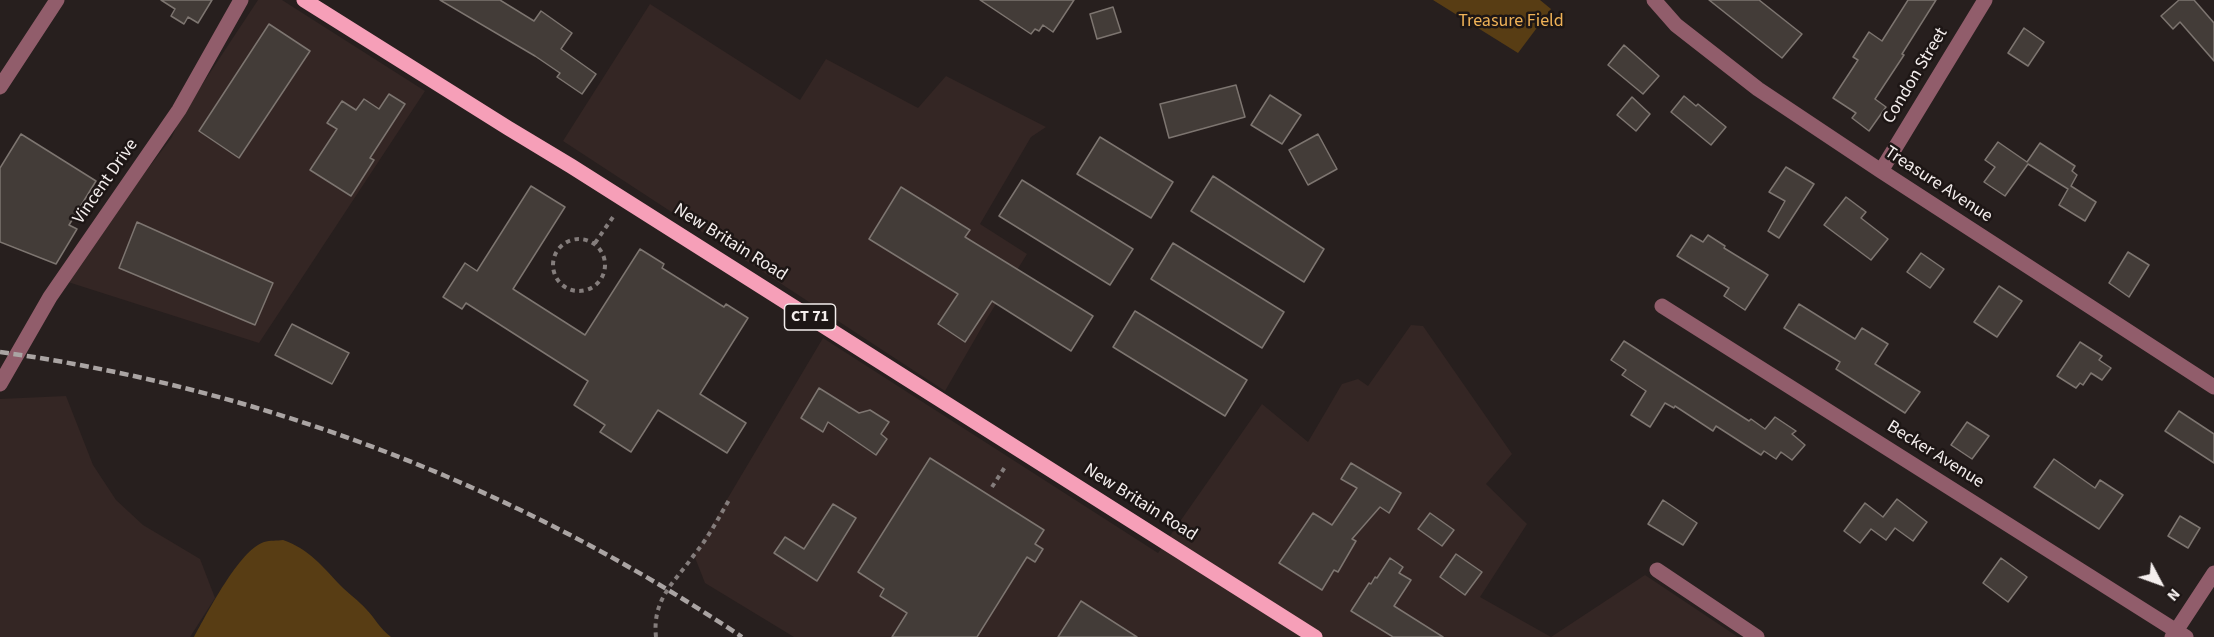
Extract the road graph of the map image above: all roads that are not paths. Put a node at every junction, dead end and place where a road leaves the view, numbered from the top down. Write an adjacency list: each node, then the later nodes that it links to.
1 (57, 0): 6 (street)
2 (241, 0): 9 (street, Vincent Drive)
3 (304, 0): 14 (main road, New Britain Road / CT 71)
4 (1654, 0): 7 (street, Treasure Avenue)
5 (1986, 0): 7 (street, Condon Street)
6 (0, 87)
7 (1881, 171): 10 (street, Treasure Avenue)
8 (1662, 306): 13 (street, Becker Avenue)
9 (0, 384)
10 (2214, 387)
11 (1657, 570): 15 (street)
12 (2214, 573): 13 (street)
13 (2178, 635)
14 (1315, 637)
15 (1757, 637)

